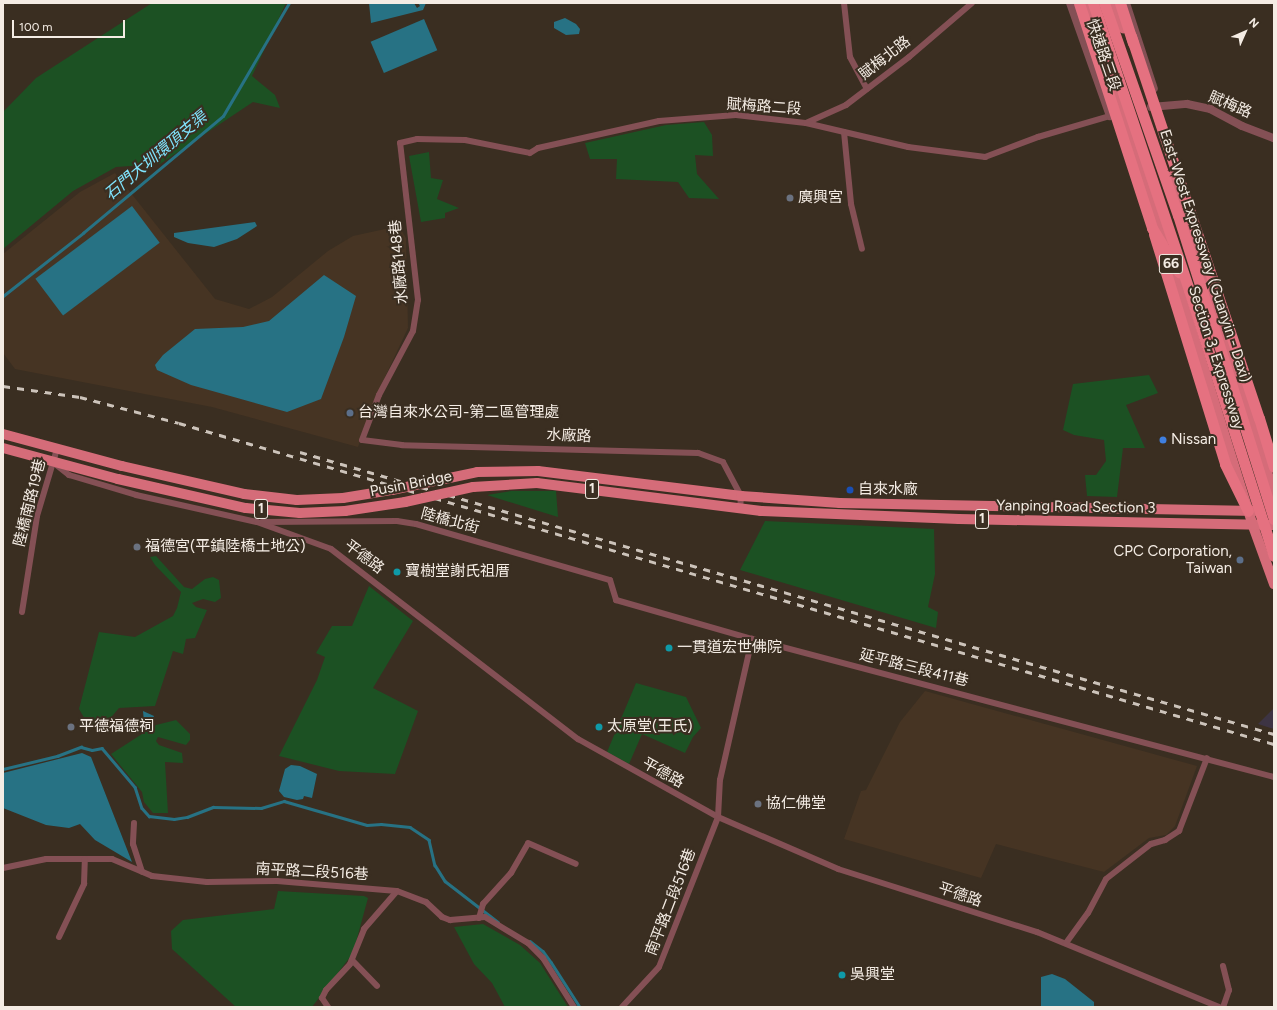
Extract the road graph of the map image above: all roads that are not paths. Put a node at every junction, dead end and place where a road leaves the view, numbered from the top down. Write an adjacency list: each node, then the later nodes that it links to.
1 (844, 3): 12 (street)
2 (972, 3): 12 (street, 賦梅北路)
3 (1070, 3): 15 (street, 快速路三段)
4 (1079, 3): 21 (highway, bridge)
5 (1085, 3): 14 (main road, Section 3, Expressway / 66)
6 (1093, 3): 23 (highway, East-West Expressway (Guanyin - Daxi) / 66, bridge)
7 (1104, 3): 20 (highway, East-West Expressway (Guanyin - Daxi) / 66, bridge)
8 (1114, 3): 13 (main road, Section 3, Expressway / 66)
9 (1120, 3): 11 (highway, bridge)
10 (1126, 3): 13 (street)
11 (1131, 36): 20 (highway, bridge); 29 (highway, bridge)
12 (867, 89): 16 (street, 賦梅北路)
13 (1155, 107): 18 (street, 賦梅路); 31 (main road, Section 3, Expressway / 66)
14 (1122, 112): 15 (street, 賦梅路二段); 38 (main road, Section 3, Expressway / 66)
15 (1110, 116): 17 (street, 賦梅路二段)
16 (806, 122): 17 (street, 賦梅路二段); 19 (street, 賦梅路二段)
17 (844, 132): 22 (street)
18 (1274, 138)
19 (400, 143): 25 (street, 水廠路148巷)
20 (1178, 215): 39 (highway, East-West Expressway (Guanyin - Daxi) / 66, bridge)
21 (1152, 228): 23 (highway, bridge); 38 (highway, bridge)
22 (862, 248)
23 (1189, 290): 45 (highway, East-West Expressway (Guanyin - Daxi) / 66, bridge)
24 (3, 434): 27 (main road, 1)
25 (362, 440): 32 (street, 水廠路)
26 (3, 448): 28 (main road, 1)
27 (57, 449): 28 (street, 陸橋南路19巷); 30 (main road, Pusin Bridge / 1, bridge)
28 (53, 462): 34 (main road, Pusin Bridge / 1, bridge); 41 (street, 平德路); 48 (street, 陸橋南路19巷)
29 (1274, 467)
30 (713, 492): 32 (main road, Yanping Road Section 3 / 1)
31 (1274, 494)
32 (741, 496): 33 (main road, Yanping Road Section 3 / 1); 37 (street)
33 (1014, 505): 35 (main road, Yanping Road Section 3 / 1); 40 (main road)
34 (710, 506): 37 (main road, Yanping Road Section 3 / 1)
35 (1133, 509): 38 (main road, Yanping Road Section 3 / 1); 42 (main road)
36 (1274, 509): 38 (main road, Yanping Road Section 3 / 1)
37 (740, 510): 40 (main road, Yanping Road Section 3 / 1)
38 (1248, 511): 43 (main road, Section 3, Expressway / 66)
39 (1274, 519)
40 (1014, 520): 42 (main road, Yanping Road Section 3 / 1)
41 (257, 522): 47 (street, 陸橋北街); 52 (street, 平德路)
42 (1132, 523): 43 (main road, Yanping Road Section 3 / 1)
43 (1253, 526): 44 (main road, Yanping Road Section 3 / 1); 46 (main road, Section 3, Expressway / 66)
44 (1274, 526)
45 (1274, 556)
46 (1274, 584)
47 (616, 600): 49 (street, 延平路三段411巷)
48 (22, 612)
49 (752, 639): 50 (street, 延平路三段411巷); 52 (street, 南平路二段516巷)
50 (1207, 758): 51 (street, 延平路三段411巷); 61 (street)
51 (1274, 777)
52 (718, 817): 61 (street, 平德路); 67 (street, 南平路二段516巷)
53 (134, 823): 57 (street)
54 (85, 859): 56 (street, 南平路二段516巷); 57 (street, 南平路二段516巷); 60 (street)
55 (576, 864): 59 (street)
56 (3, 868)
57 (142, 872): 58 (street, 南平路二段516巷)
58 (397, 891): 59 (street, 南平路二段516巷); 62 (street)
59 (479, 916): 66 (street, 南平路二段516巷)
60 (59, 937)
61 (1066, 943): 68 (street, 平德路)
62 (352, 960): 64 (street); 65 (street)
63 (1223, 966): 69 (street)
64 (377, 986)
65 (328, 1007)
66 (574, 1007)
67 (622, 1007)
68 (1219, 1007)
69 (1223, 1007)

